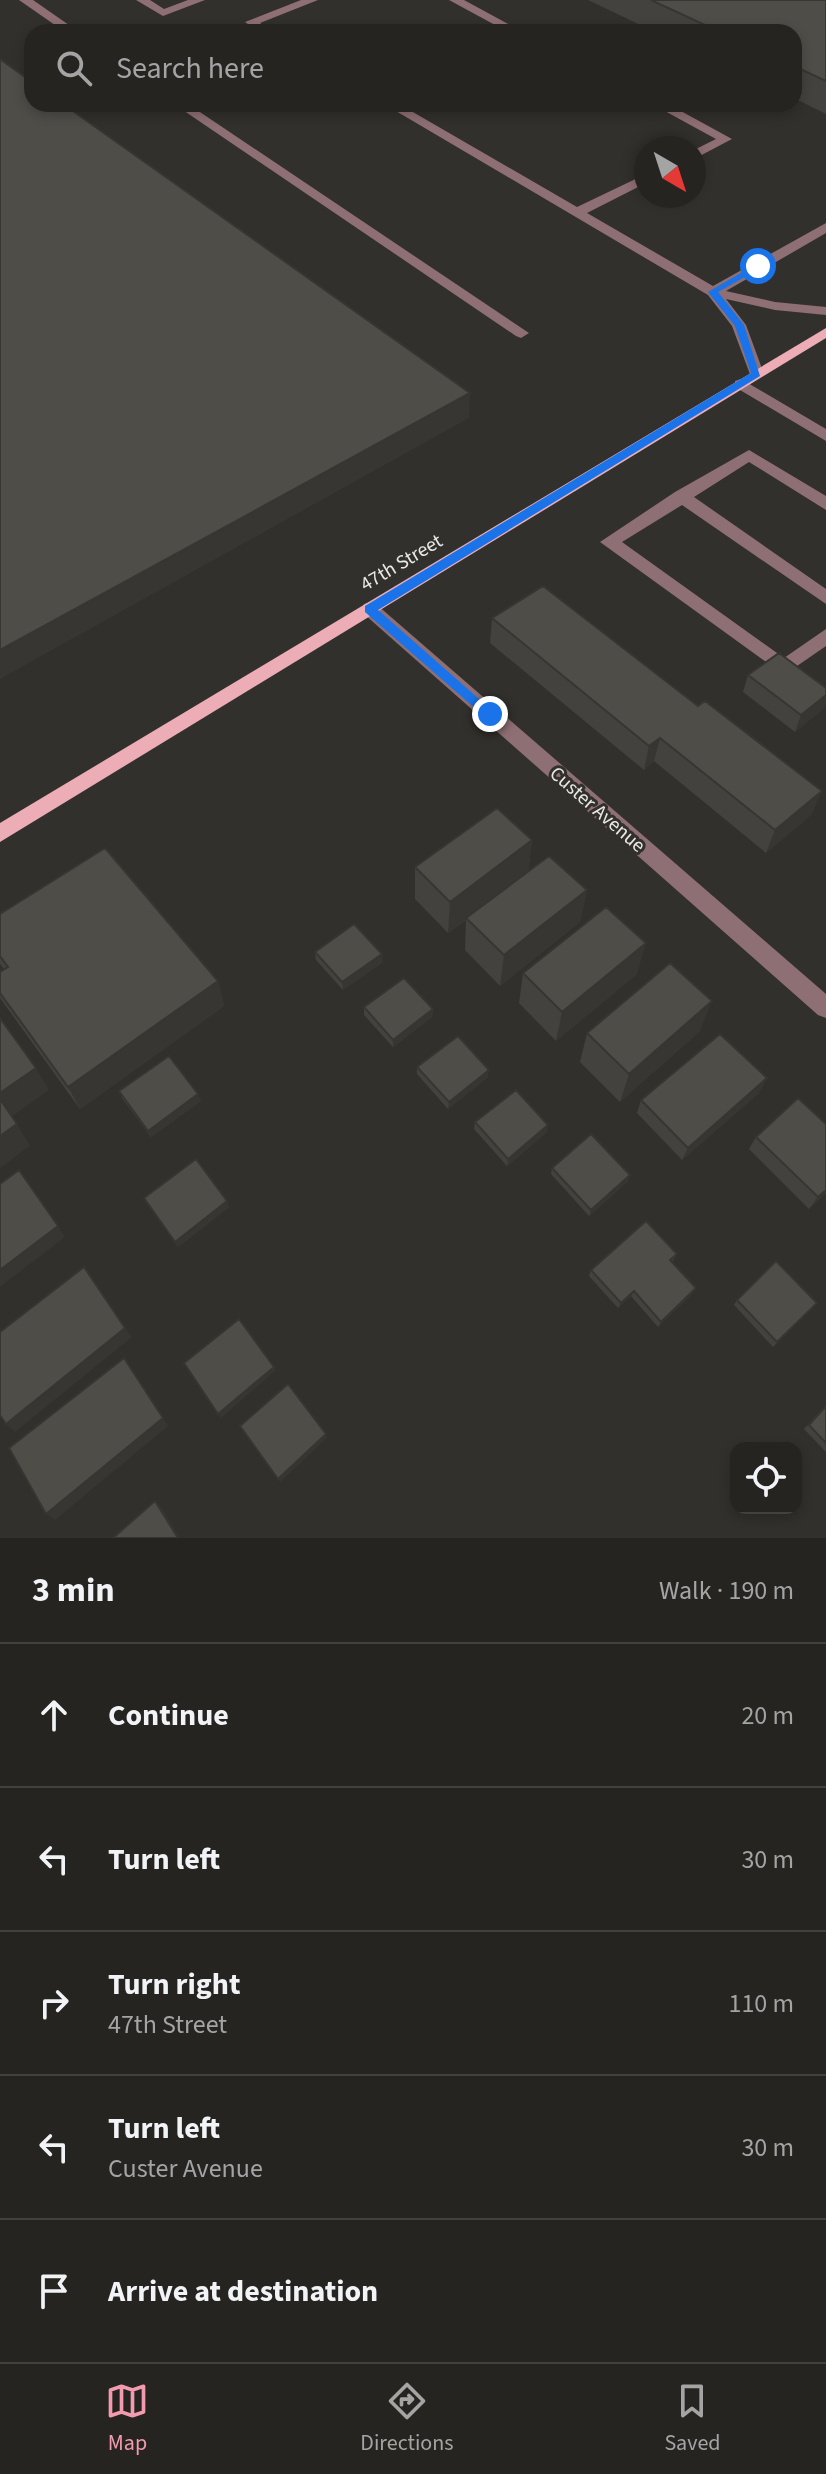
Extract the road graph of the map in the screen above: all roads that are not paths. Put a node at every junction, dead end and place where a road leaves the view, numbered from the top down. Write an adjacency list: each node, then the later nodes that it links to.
1 (25, 0): 6 (street)
2 (142, 0): 3 (street)
3 (199, 0)
4 (312, 0): 7 (street)
5 (455, 0): 8 (street)
6 (61, 24)
7 (254, 24)
8 (502, 24)
9 (192, 112): 19 (street)
10 (404, 112): 14 (street)
11 (674, 112): 12 (street)
12 (706, 149)
13 (634, 184): 14 (street)
14 (576, 213): 16 (street)
15 (826, 227): 16 (street)
16 (713, 292): 17 (street); 20 (street)
17 (826, 311)
18 (826, 332): 20 (main road, 47th Street)
19 (521, 333)
20 (748, 379): 21 (street); 25 (main road, 47th Street)
21 (826, 436)
22 (681, 496): 23 (street); 24 (street); 26 (street)
23 (826, 504)
24 (826, 598)
25 (370, 609): 27 (main road, 47th Street); 28 (street, Custer Avenue)
26 (826, 636)
27 (0, 833)
28 (826, 1008)

